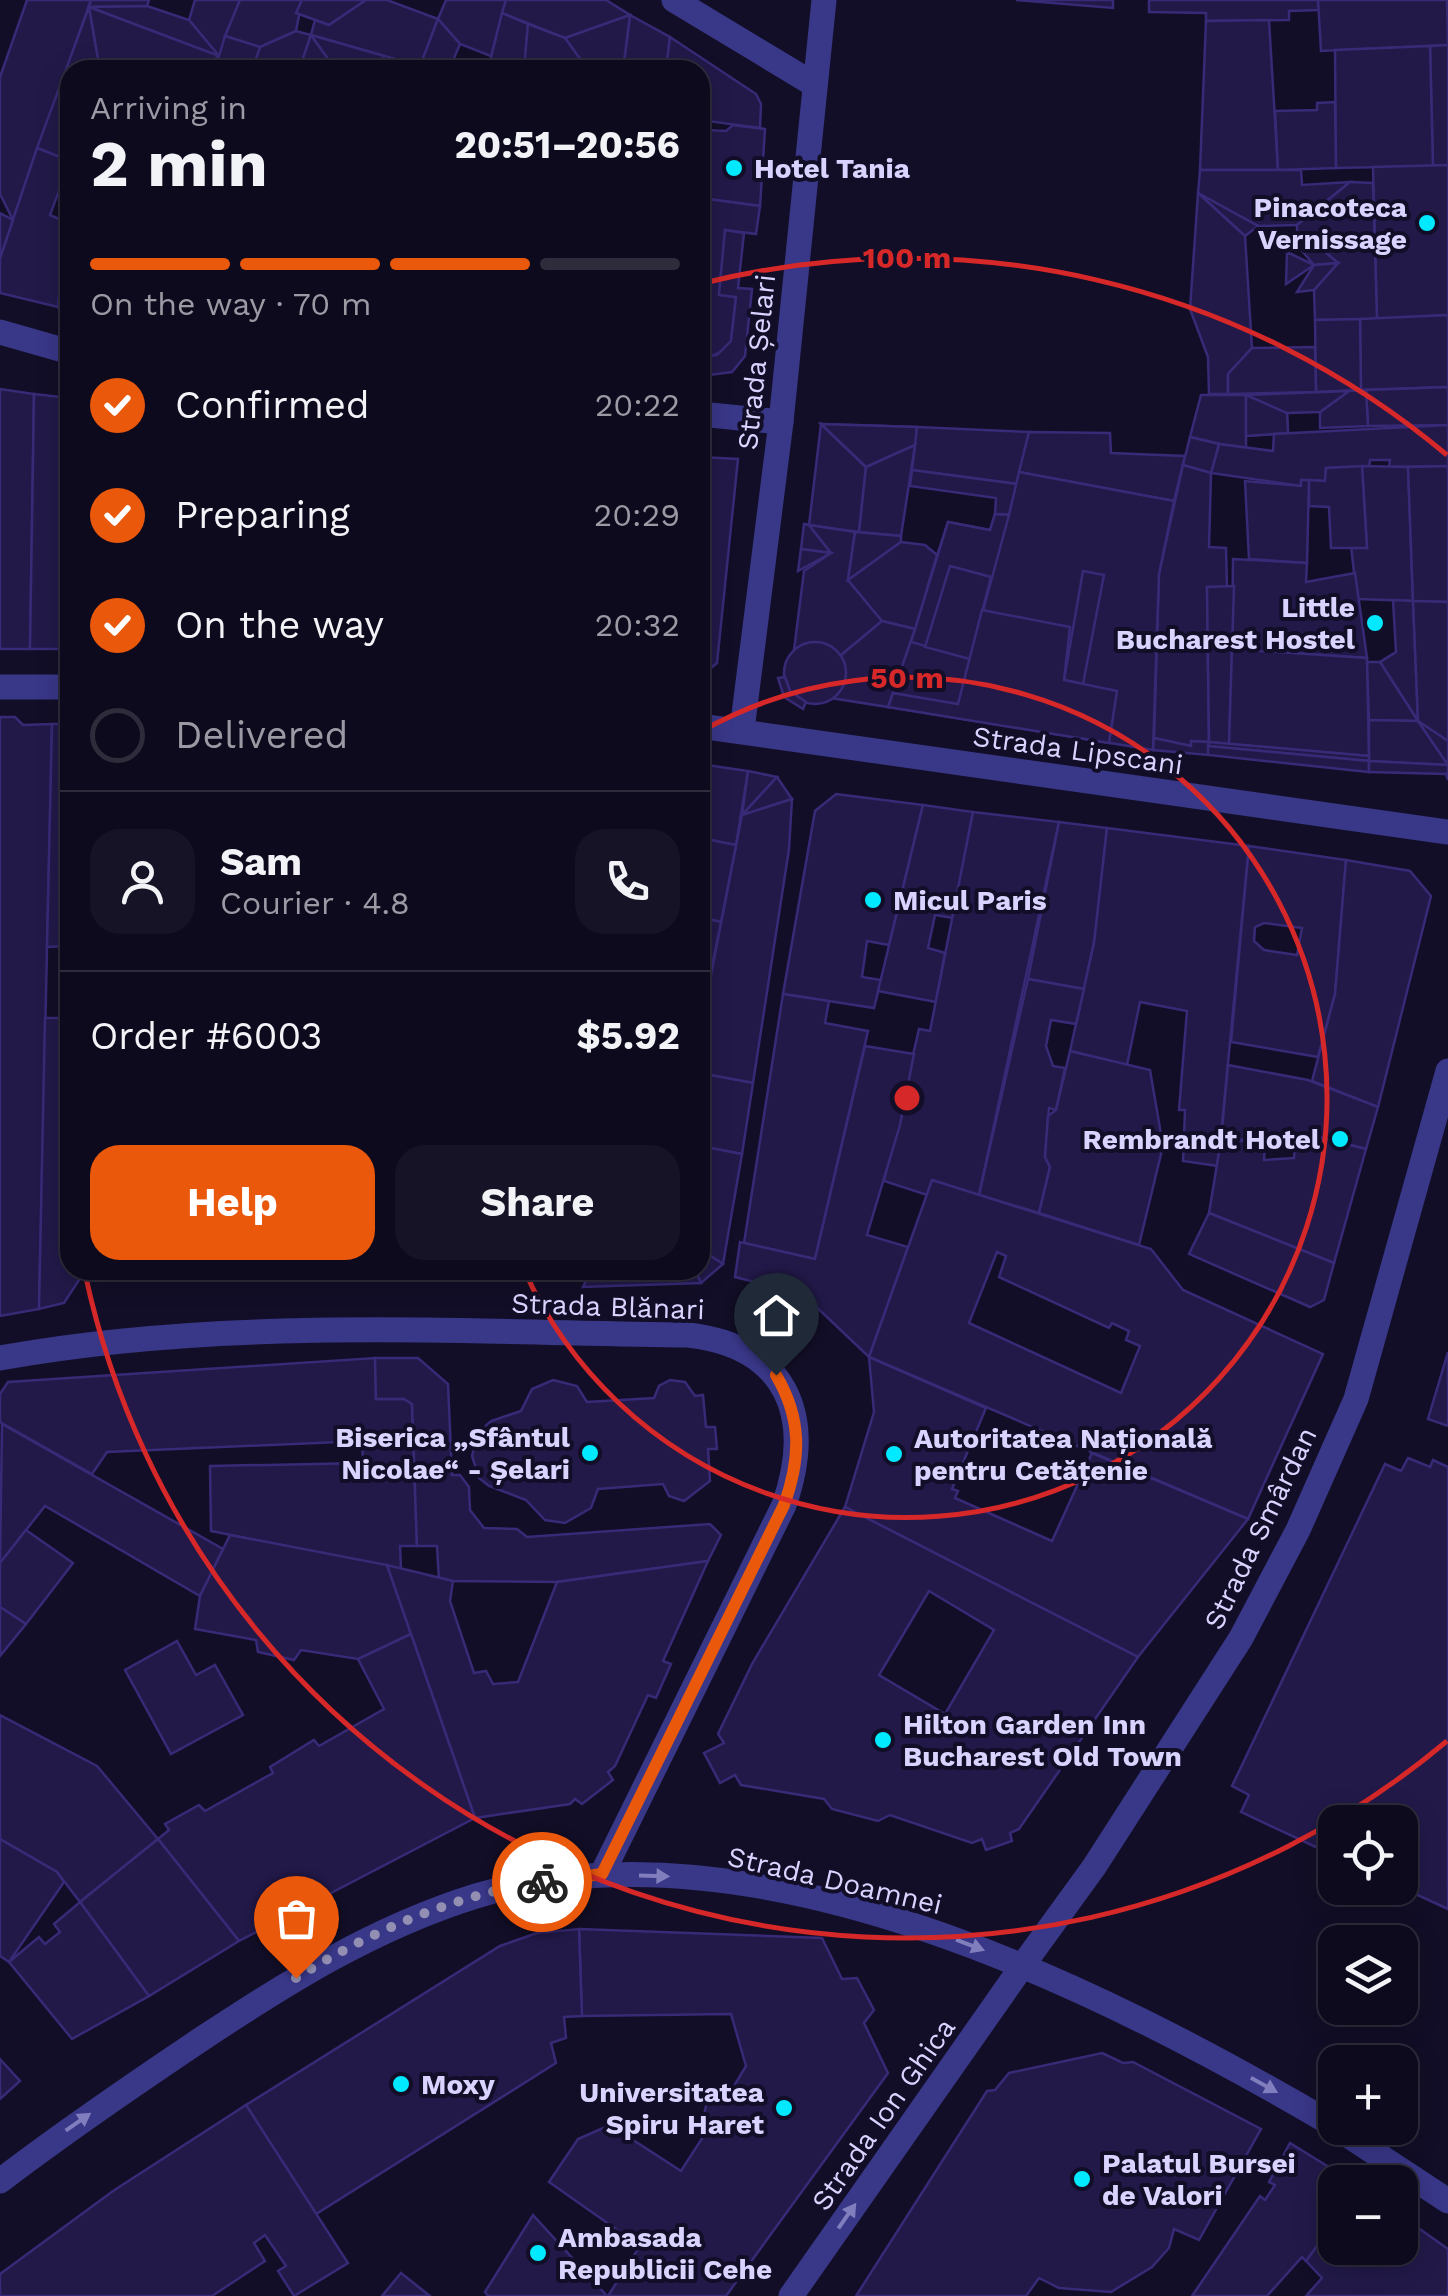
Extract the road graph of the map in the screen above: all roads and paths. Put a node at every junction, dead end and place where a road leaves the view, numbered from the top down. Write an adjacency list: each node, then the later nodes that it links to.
1 (674, 0): 3 (street)
2 (824, 0): 3 (street, Strada Șelari)
3 (815, 85): 7 (street, Strada Șelari)
4 (0, 332): 5 (street)
5 (60, 349)
6 (710, 415): 7 (street)
7 (781, 422): 11 (street, Strada Șelari)
8 (0, 687): 9 (street)
9 (60, 687)
10 (710, 727): 11 (street, Strada Lipscani)
11 (742, 730): 12 (street, Strada Lipscani)
12 (1448, 832)
13 (1448, 1070): 16 (street, Strada Smârdan)
14 (0, 1358): 15 (street, Strada Blănari)
15 (602, 1874): 16 (street, Strada Doamnei, one-way to 16); 19 (street, Strada Doamnei, one-way to 15)
16 (1023, 1966): 17 (street, Strada Doamnei, one-way to 17); 21 (street, Strada Ion Ghica, one-way to 16)
17 (1318, 2117)
18 (1363, 2145): 20 (street, Strada Doamnei)
19 (0, 2181)
20 (1448, 2201)
21 (791, 2296)

